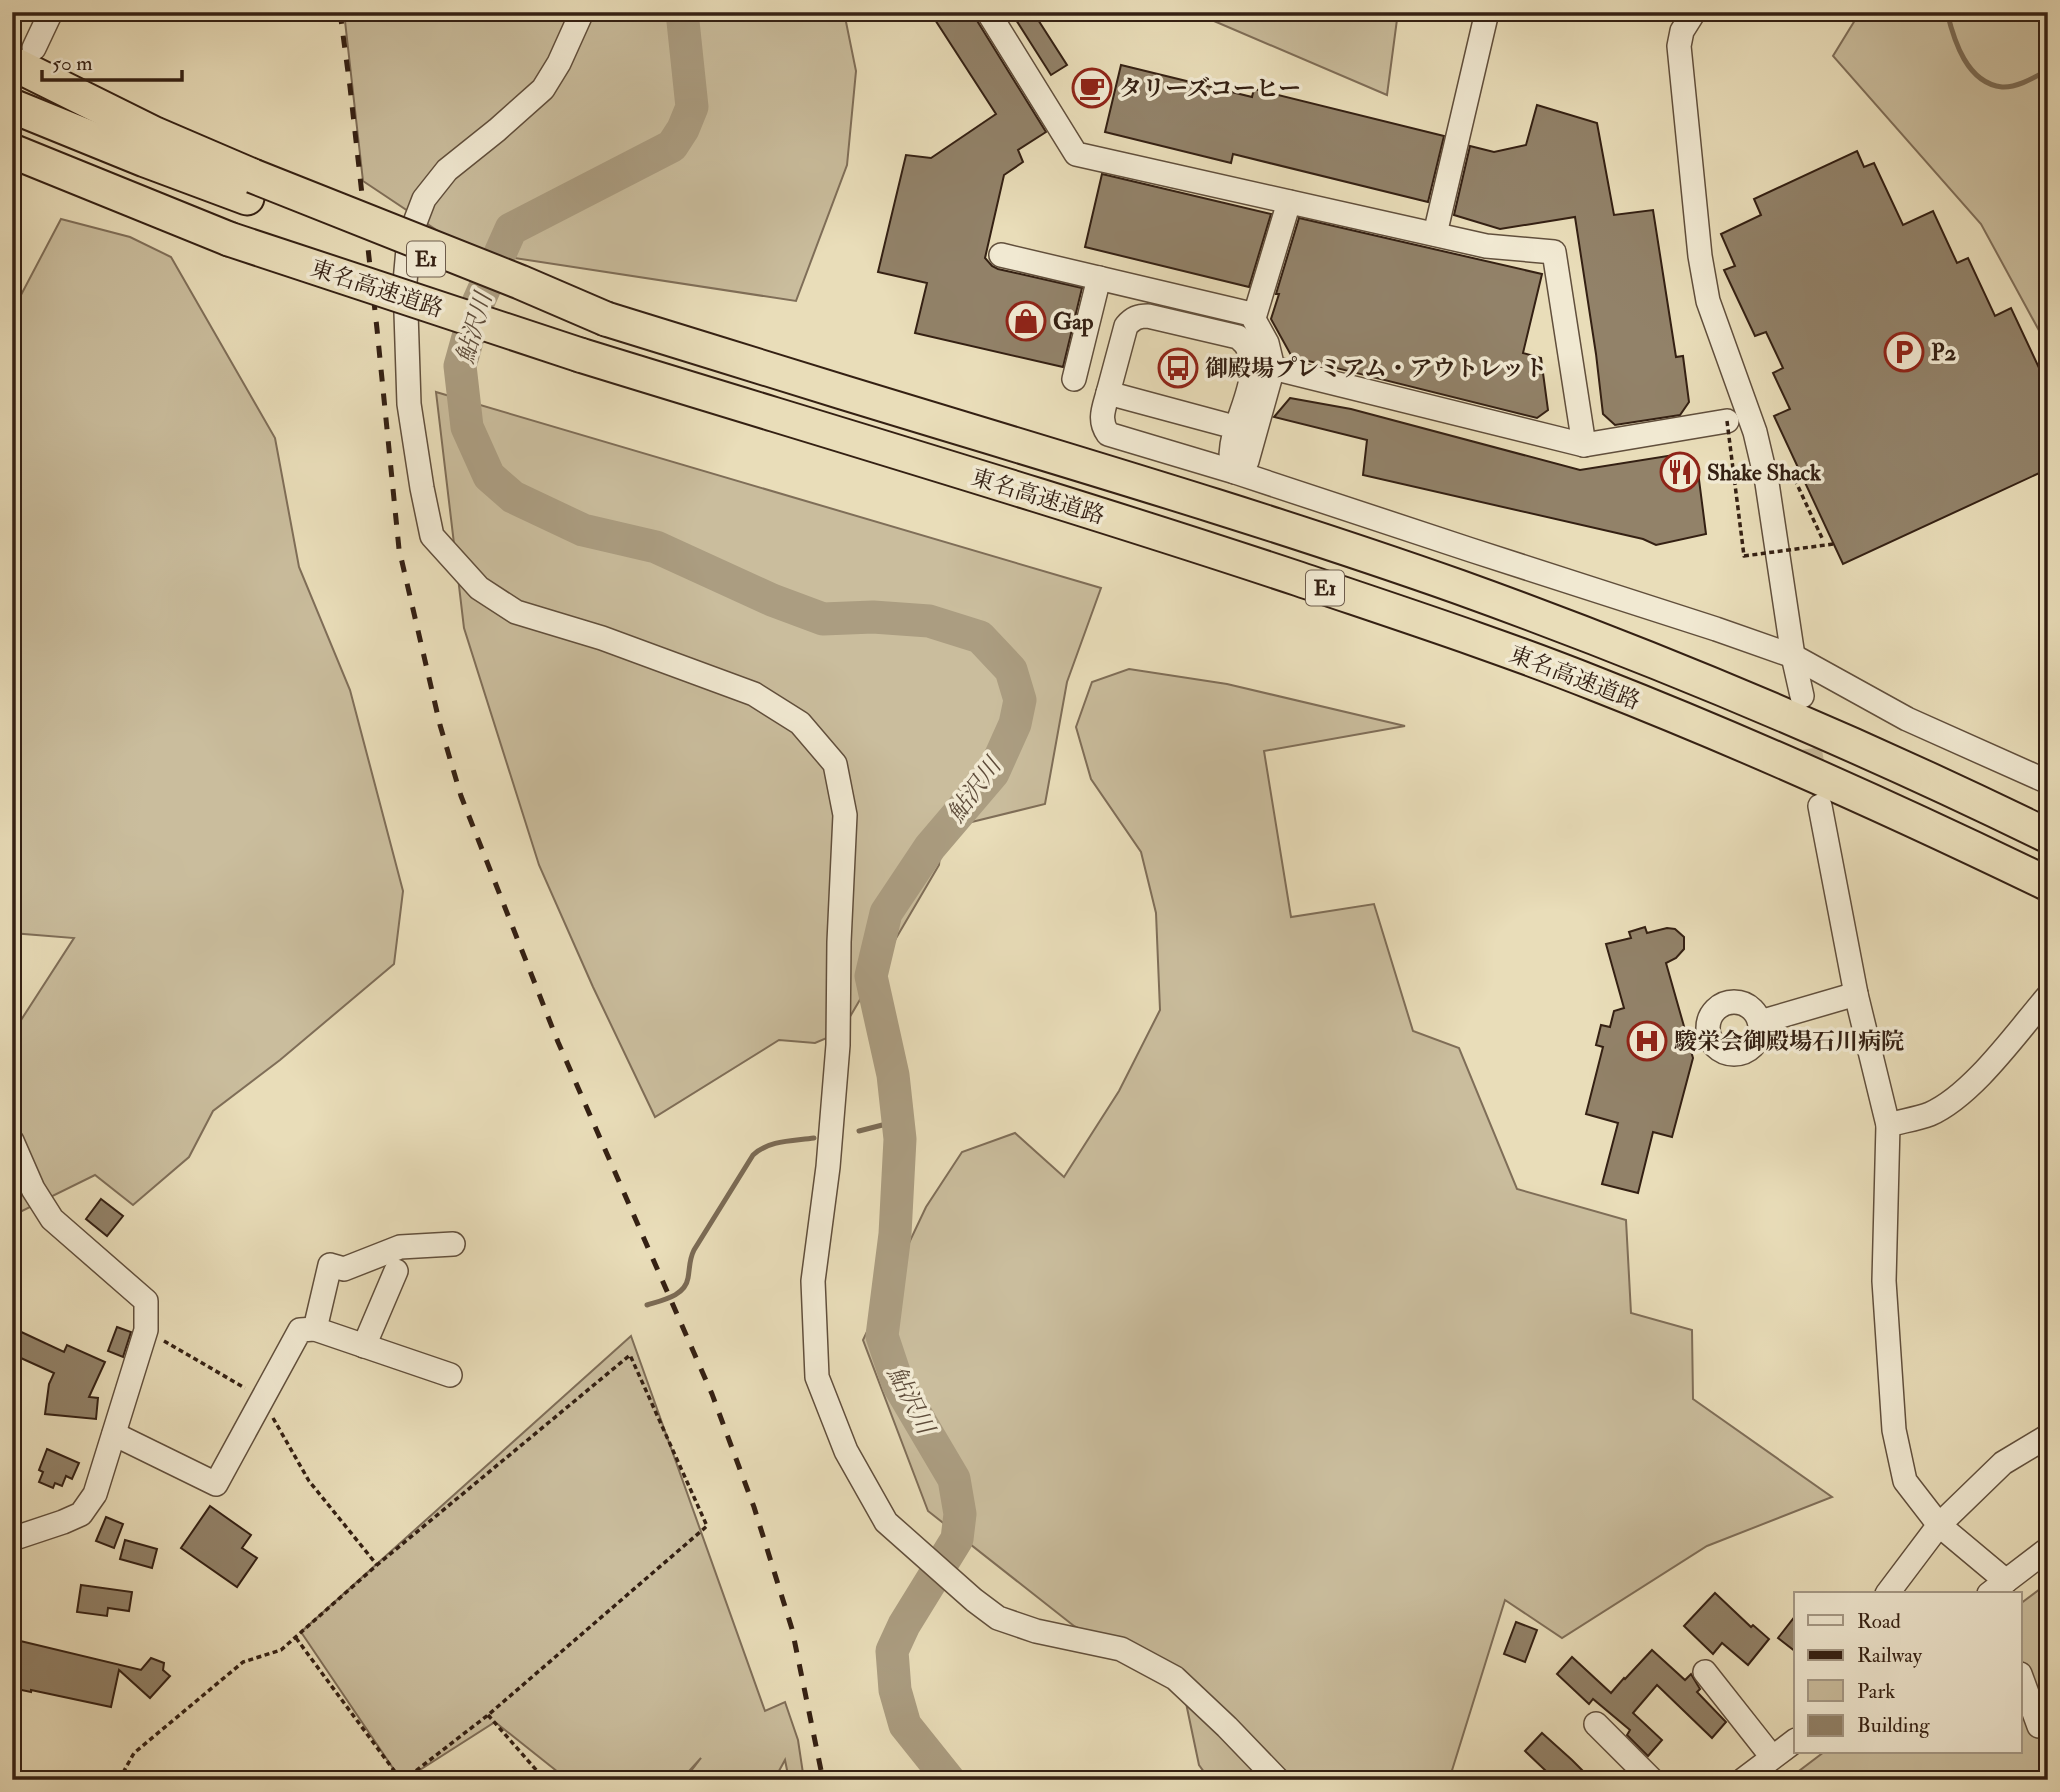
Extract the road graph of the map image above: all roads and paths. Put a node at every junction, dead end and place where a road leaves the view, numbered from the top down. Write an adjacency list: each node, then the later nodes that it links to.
1 (51, 12): 6 (street)
2 (582, 12): 66 (street)
3 (988, 12): 11 (street)
4 (1487, 12): 13 (street)
5 (1694, 12): 27 (street)
6 (23, 56): 10 (highway)
7 (12, 106): 10 (highway, 東名高速道路 / E1)
8 (12, 151): 12 (highway, 東名高速道路 / E1)
9 (12, 168): 12 (highway)
10 (250, 187): 31 (highway, 東名高速道路 / E1, bridge)
11 (1289, 202): 13 (street); 16 (street)
12 (167, 214): 32 (highway, 東名高速道路 / E1, bridge)
13 (1434, 234): 22 (street)
14 (1001, 255): 15 (street)
15 (1099, 278): 16 (street); 18 (street)
16 (1254, 318): 17 (street)
17 (1272, 368): 22 (street); 23 (street)
18 (1074, 379)
19 (1108, 393): 21 (street); 21 (street); 23 (street)
20 (1727, 421): 22 (street); 26 (path, bridge)
21 (1238, 428): 23 (street)
22 (1584, 444)
23 (1241, 466): 27 (street)
24 (1781, 483): 25 (path)
25 (1822, 538)
26 (1833, 544)
27 (1793, 656): 28 (street); 29 (street)
28 (1802, 696)
29 (2048, 782)
30 (1820, 806): 33 (street)
31 (2048, 836)
32 (2048, 884)
33 (1856, 994): 35 (street); 36 (street)
34 (2048, 996): 36 (street)
35 (1760, 1022)
36 (1888, 1125): 48 (street)
37 (12, 1141): 41 (street)
38 (453, 1244): 40 (street)
39 (396, 1271): 42 (street)
40 (315, 1329): 42 (street); 46 (street)
41 (146, 1330): 44 (path); 46 (street)
42 (364, 1346): 43 (street)
43 (450, 1375)
44 (250, 1391)
45 (268, 1410): 51 (path)
46 (114, 1434): 49 (street)
47 (2048, 1436): 48 (street)
48 (1939, 1525): 52 (street); 53 (street)
49 (12, 1539)
50 (2048, 1549): 52 (street)
51 (377, 1565): 54 (path); 57 (path)
52 (1998, 1588)
53 (1889, 1592)
54 (295, 1637): 63 (path); 64 (path)
55 (1705, 1672): 61 (street)
56 (2022, 1681): 59 (street)
57 (488, 1715): 64 (path); 65 (path)
58 (1596, 1724): 67 (street)
59 (2035, 1727)
60 (1794, 1741): 61 (street)
61 (1772, 1757): 62 (street)
62 (1752, 1777)
63 (119, 1780)
64 (402, 1780)
65 (545, 1780)
66 (1278, 1780)
67 (1652, 1780)

